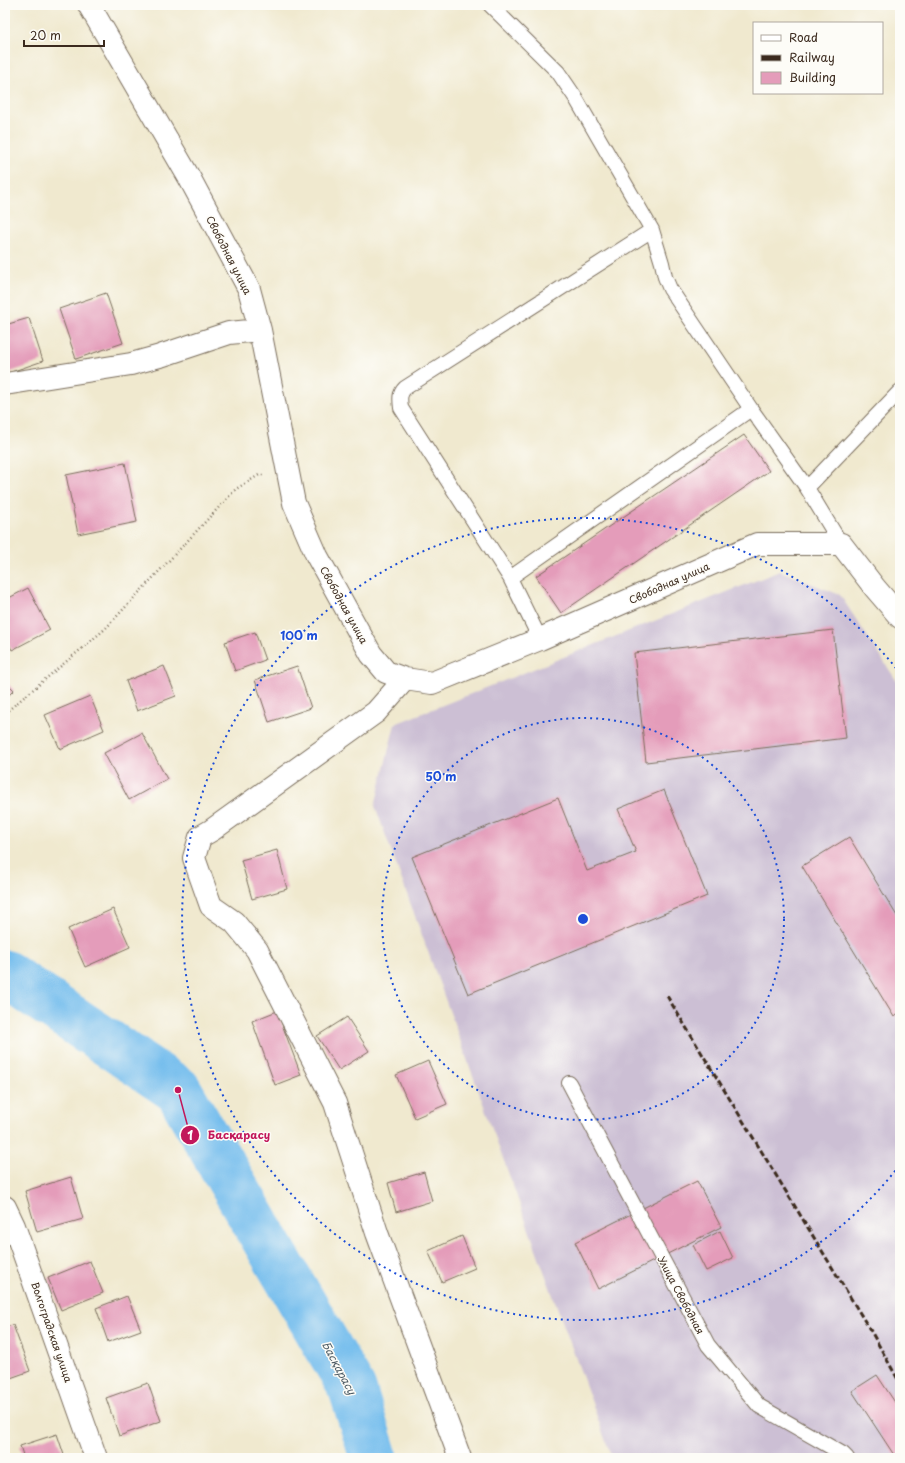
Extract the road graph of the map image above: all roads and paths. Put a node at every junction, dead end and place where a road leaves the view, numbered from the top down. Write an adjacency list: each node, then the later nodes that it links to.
1 (90, 5): 4 (street, Свободная улица)
2 (490, 5): 3 (lane)
3 (652, 230): 7 (lane); 11 (lane)
4 (260, 330): 5 (street); 8 (street, Свободная улица)
5 (5, 384)
6 (900, 391): 9 (lane)
7 (750, 409): 9 (lane); 11 (lane)
8 (288, 473): 14 (street, Свободная улица); 15 (path)
9 (807, 488): 10 (lane)
10 (841, 544): 12 (street); 13 (street, Свободная улица)
11 (510, 578): 13 (lane)
12 (900, 617)
13 (540, 639): 14 (street, Свободная улица)
14 (405, 679): 19 (street)
15 (5, 713)
16 (569, 1083): 20 (lane, Улица Свободная)
17 (5, 1207): 18 (street, Волгоградская улица)
18 (96, 1458)
19 (460, 1458)
20 (847, 1458)

